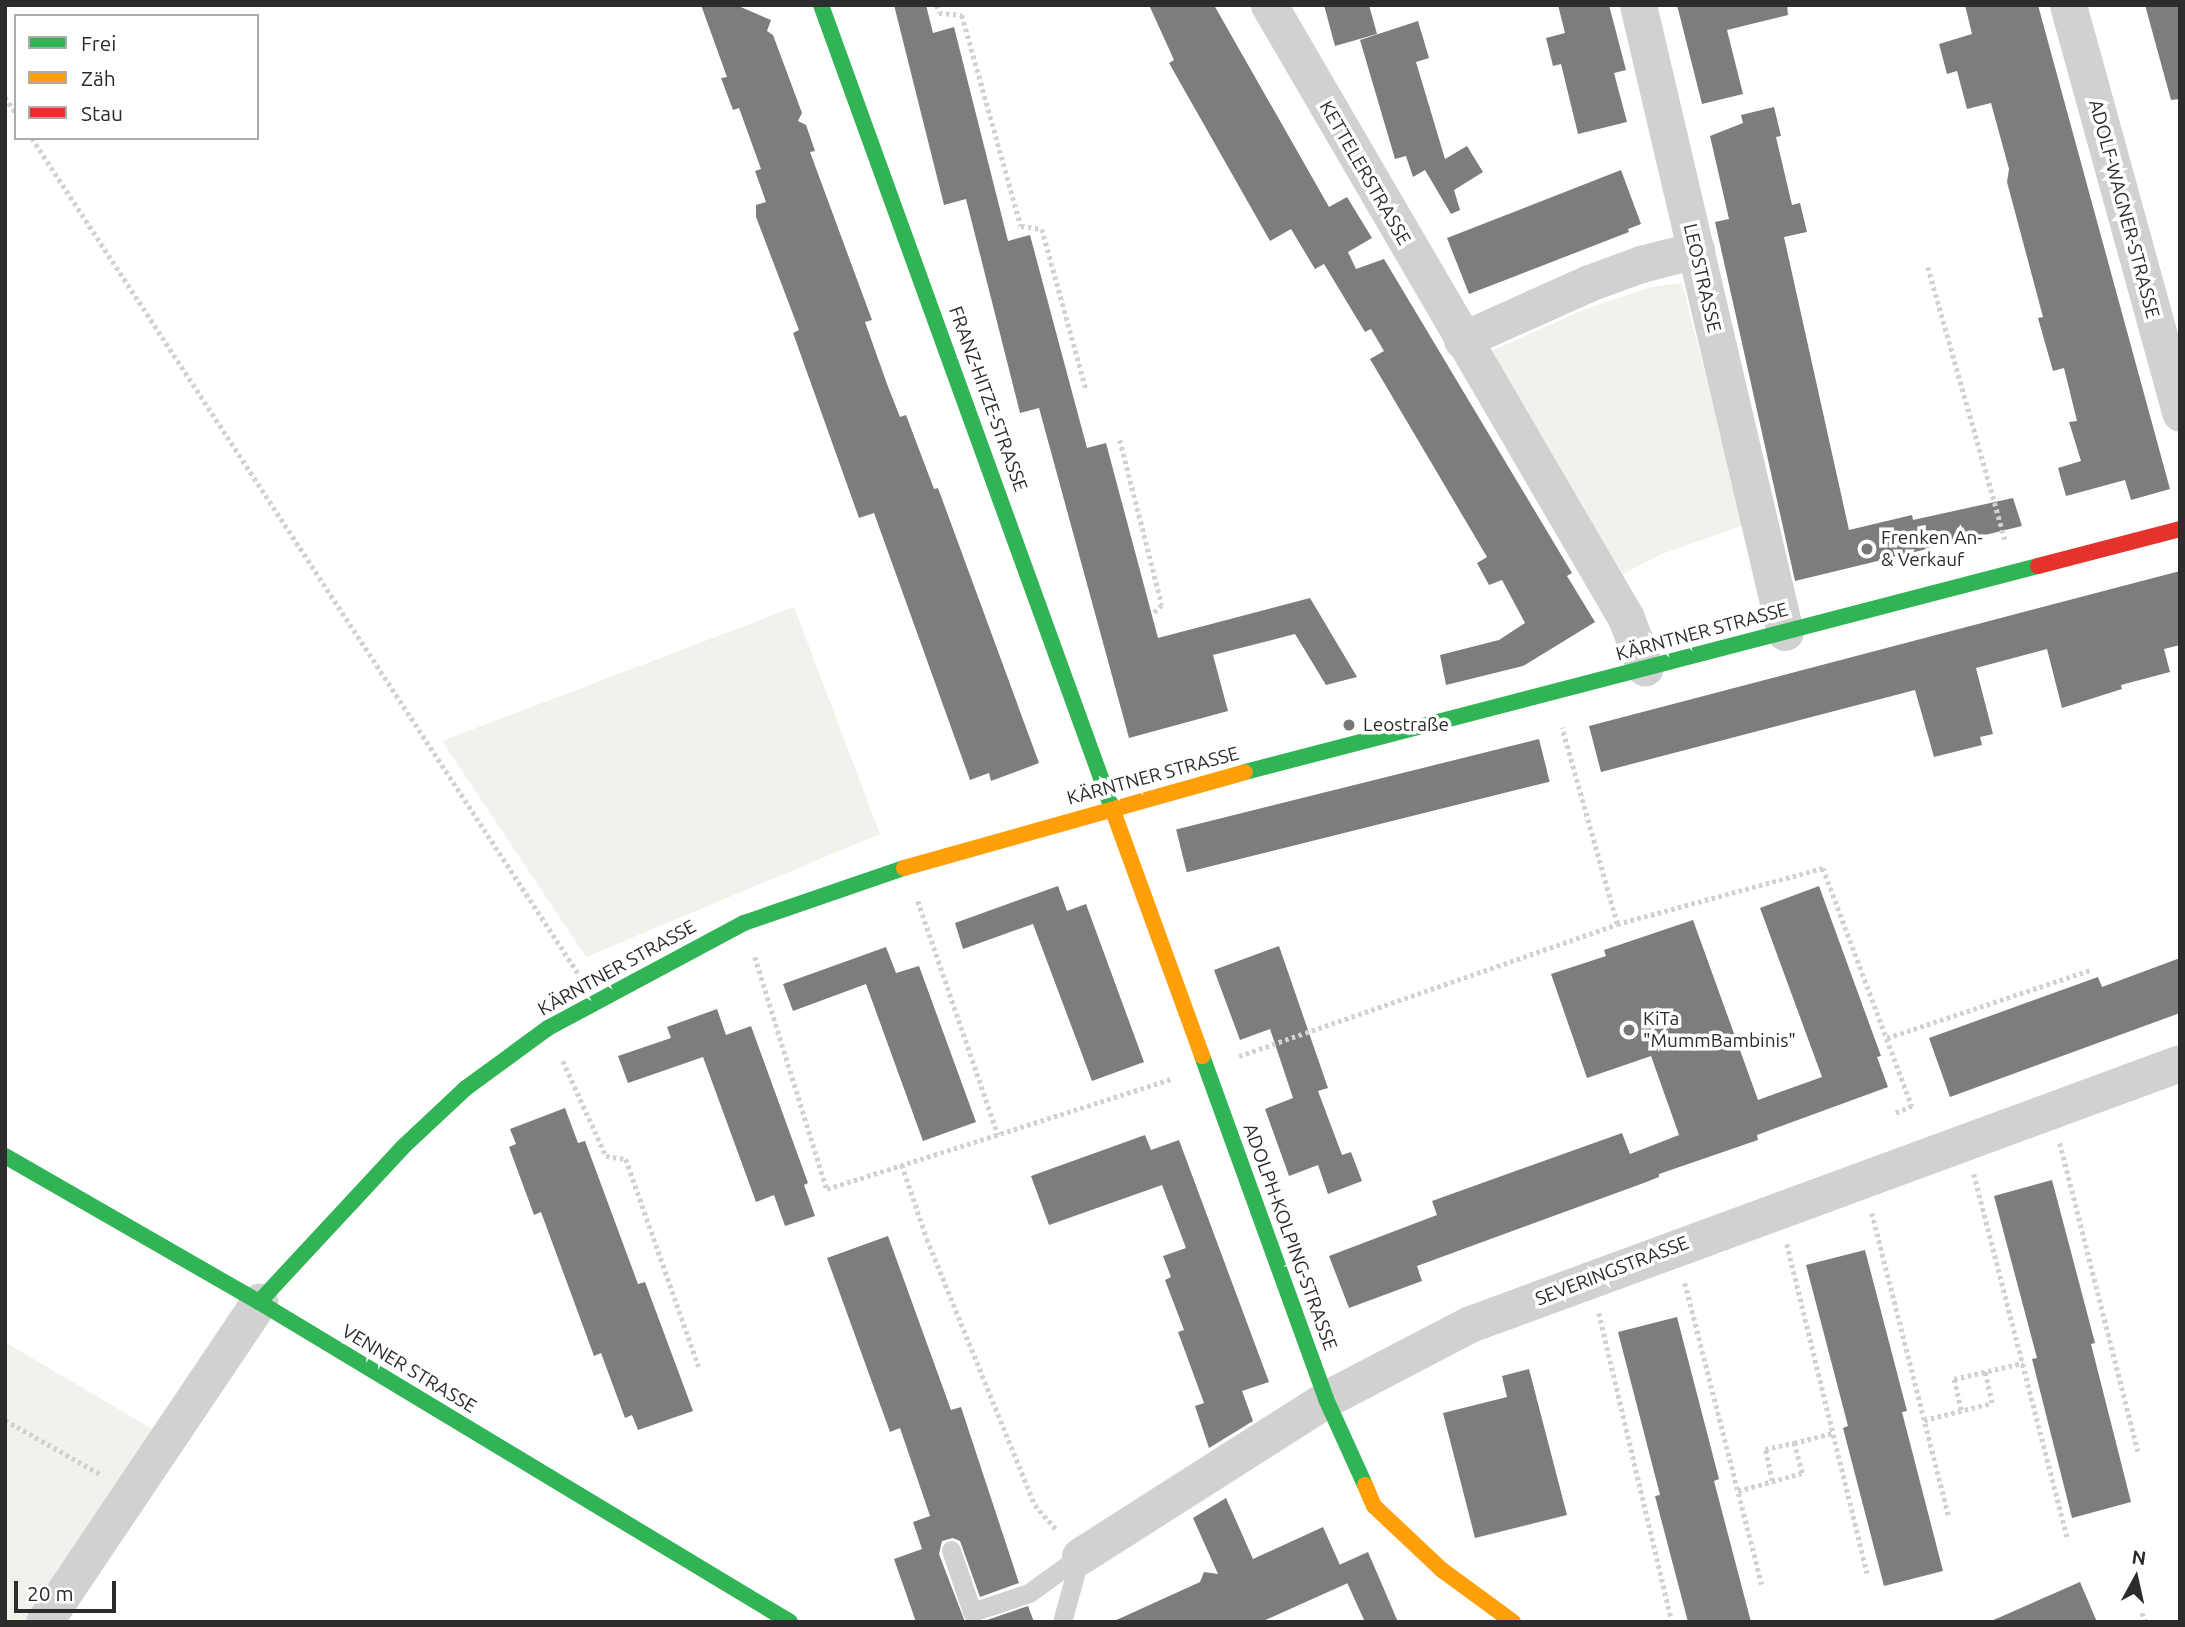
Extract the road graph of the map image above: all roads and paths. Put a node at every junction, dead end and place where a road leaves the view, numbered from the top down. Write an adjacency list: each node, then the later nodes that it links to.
1 (821, 5): 19 (street, FRANZ-HITZE-STRASSE)
2 (937, 5): 10 (path)
3 (1269, 5): 9 (street, KETTELERSTRASSE)
4 (1638, 5): 7 (street, LEOSTRASSE)
5 (2068, 5): 11 (street, ADOLF-WAGNER-STRASSE)
6 (33, 140): 24 (path)
7 (1696, 250): 9 (street); 16 (street, LEOSTRASSE)
8 (1928, 268): 14 (path)
9 (1462, 340): 17 (street, KETTELERSTRASSE)
10 (1086, 389)
11 (2180, 413)
12 (1120, 440): 15 (path)
13 (2180, 529): 14 (street, KÄRNTNER STRASSE)
14 (2014, 570): 16 (street, KÄRNTNER STRASSE)
15 (1152, 615)
16 (1785, 632): 17 (street, KÄRNTNER STRASSE)
17 (1645, 668): 18 (street, KÄRNTNER STRASSE)
18 (1552, 694): 19 (street, KÄRNTNER STRASSE); 22 (path)
19 (1113, 808): 20 (street, KÄRNTNER STRASSE); 28 (street, ADOLPH-KOLPING-STRASSE)
20 (906, 868): 21 (street, KÄRNTNER STRASSE); 31 (path)
21 (744, 923): 24 (street, KÄRNTNER STRASSE); 34 (path)
22 (1617, 924): 26 (path); 28 (path)
23 (2090, 970): 26 (path)
24 (596, 1000): 25 (street, KÄRNTNER STRASSE)
25 (548, 1028): 39 (street, KÄRNTNER STRASSE); 41 (path)
26 (1887, 1038): 30 (path)
27 (2180, 1063): 29 (street, SEVERINGSTRASSE)
28 (1206, 1067): 31 (path); 43 (street, ADOLPH-KOLPING-STRASSE)
29 (2051, 1110): 32 (street, SEVERINGSTRASSE); 49 (path)
30 (1894, 1114)
31 (998, 1135): 34 (path)
32 (1966, 1141): 35 (street, SEVERINGSTRASSE); 40 (path)
33 (5, 1156): 39 (street, VENNER STRASSE)
34 (902, 1165): 56 (path)
35 (1863, 1178): 36 (street, SEVERINGSTRASSE); 45 (path)
36 (1779, 1209): 37 (street, SEVERINGSTRASSE); 47 (path)
37 (1676, 1247): 38 (street, SEVERINGSTRASSE); 51 (path)
38 (1591, 1279): 43 (street, SEVERINGSTRASSE); 64 (path)
39 (259, 1302): 52 (street); 61 (street, VENNER STRASSE)
40 (2023, 1363): 42 (path); 54 (path)
41 (699, 1367)
42 (1985, 1372): 44 (path); 44 (path)
43 (1326, 1399): 56 (street, SEVERINGSTRASSE); 63 (street, ADOLPH-KOLPING-STRASSE)
44 (1961, 1410): 45 (path)
45 (1924, 1419): 53 (path)
46 (5, 1420): 52 (path)
47 (1833, 1433): 48 (path); 57 (path)
48 (1794, 1443): 50 (path); 50 (path)
49 (2138, 1451)
50 (1772, 1481): 51 (path)
51 (1738, 1491): 58 (path)
52 (132, 1494): 60 (street)
53 (1949, 1517)
54 (2068, 1540)
55 (951, 1550): 56 (lane)
56 (1080, 1556): 62 (lane)
57 (1867, 1573)
58 (1762, 1584)
59 (2142, 1613): 65 (path)
60 (44, 1622)
61 (790, 1622)
62 (1062, 1622)
63 (1513, 1622)
64 (1672, 1622)
65 (2146, 1622)

